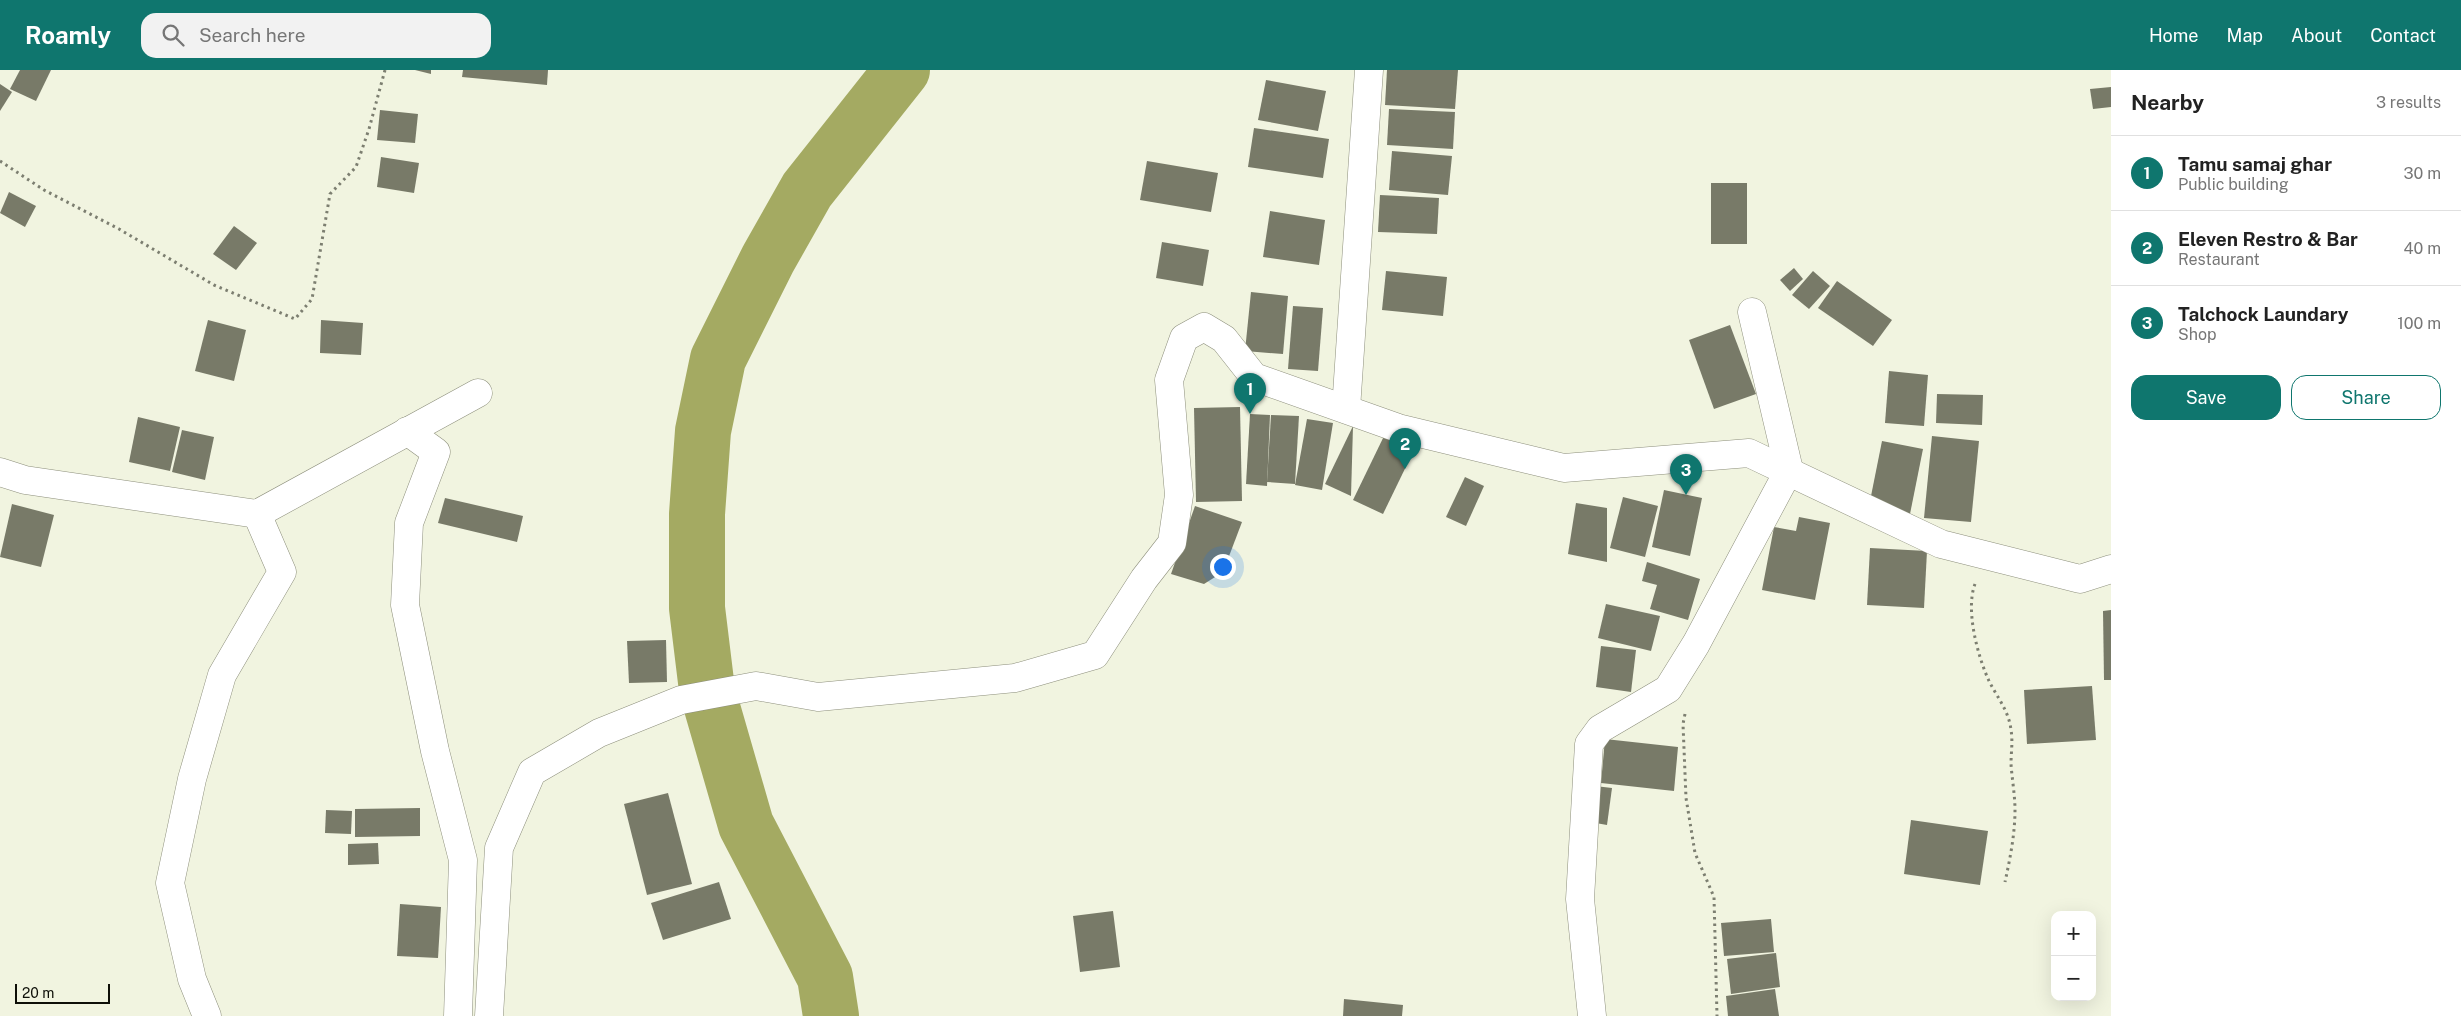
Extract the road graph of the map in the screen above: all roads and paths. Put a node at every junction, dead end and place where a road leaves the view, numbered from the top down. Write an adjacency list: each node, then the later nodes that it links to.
1 (385, 70): 3 (path)
2 (1369, 70): 6 (street)
3 (0, 161)
4 (1752, 312): 8 (street)
5 (478, 393): 7 (street)
6 (1346, 409): 8 (street); 17 (street)
7 (407, 431): 10 (street); 16 (street)
8 (1789, 470): 11 (street); 18 (street)
9 (0, 472): 10 (street)
10 (257, 514): 15 (street)
11 (1985, 555): 12 (street); 14 (path)
12 (2111, 570)
13 (1686, 706): 19 (path)
14 (2005, 882)
15 (208, 1016)
16 (458, 1016)
17 (488, 1016)
18 (1592, 1016)
19 (1717, 1016)

